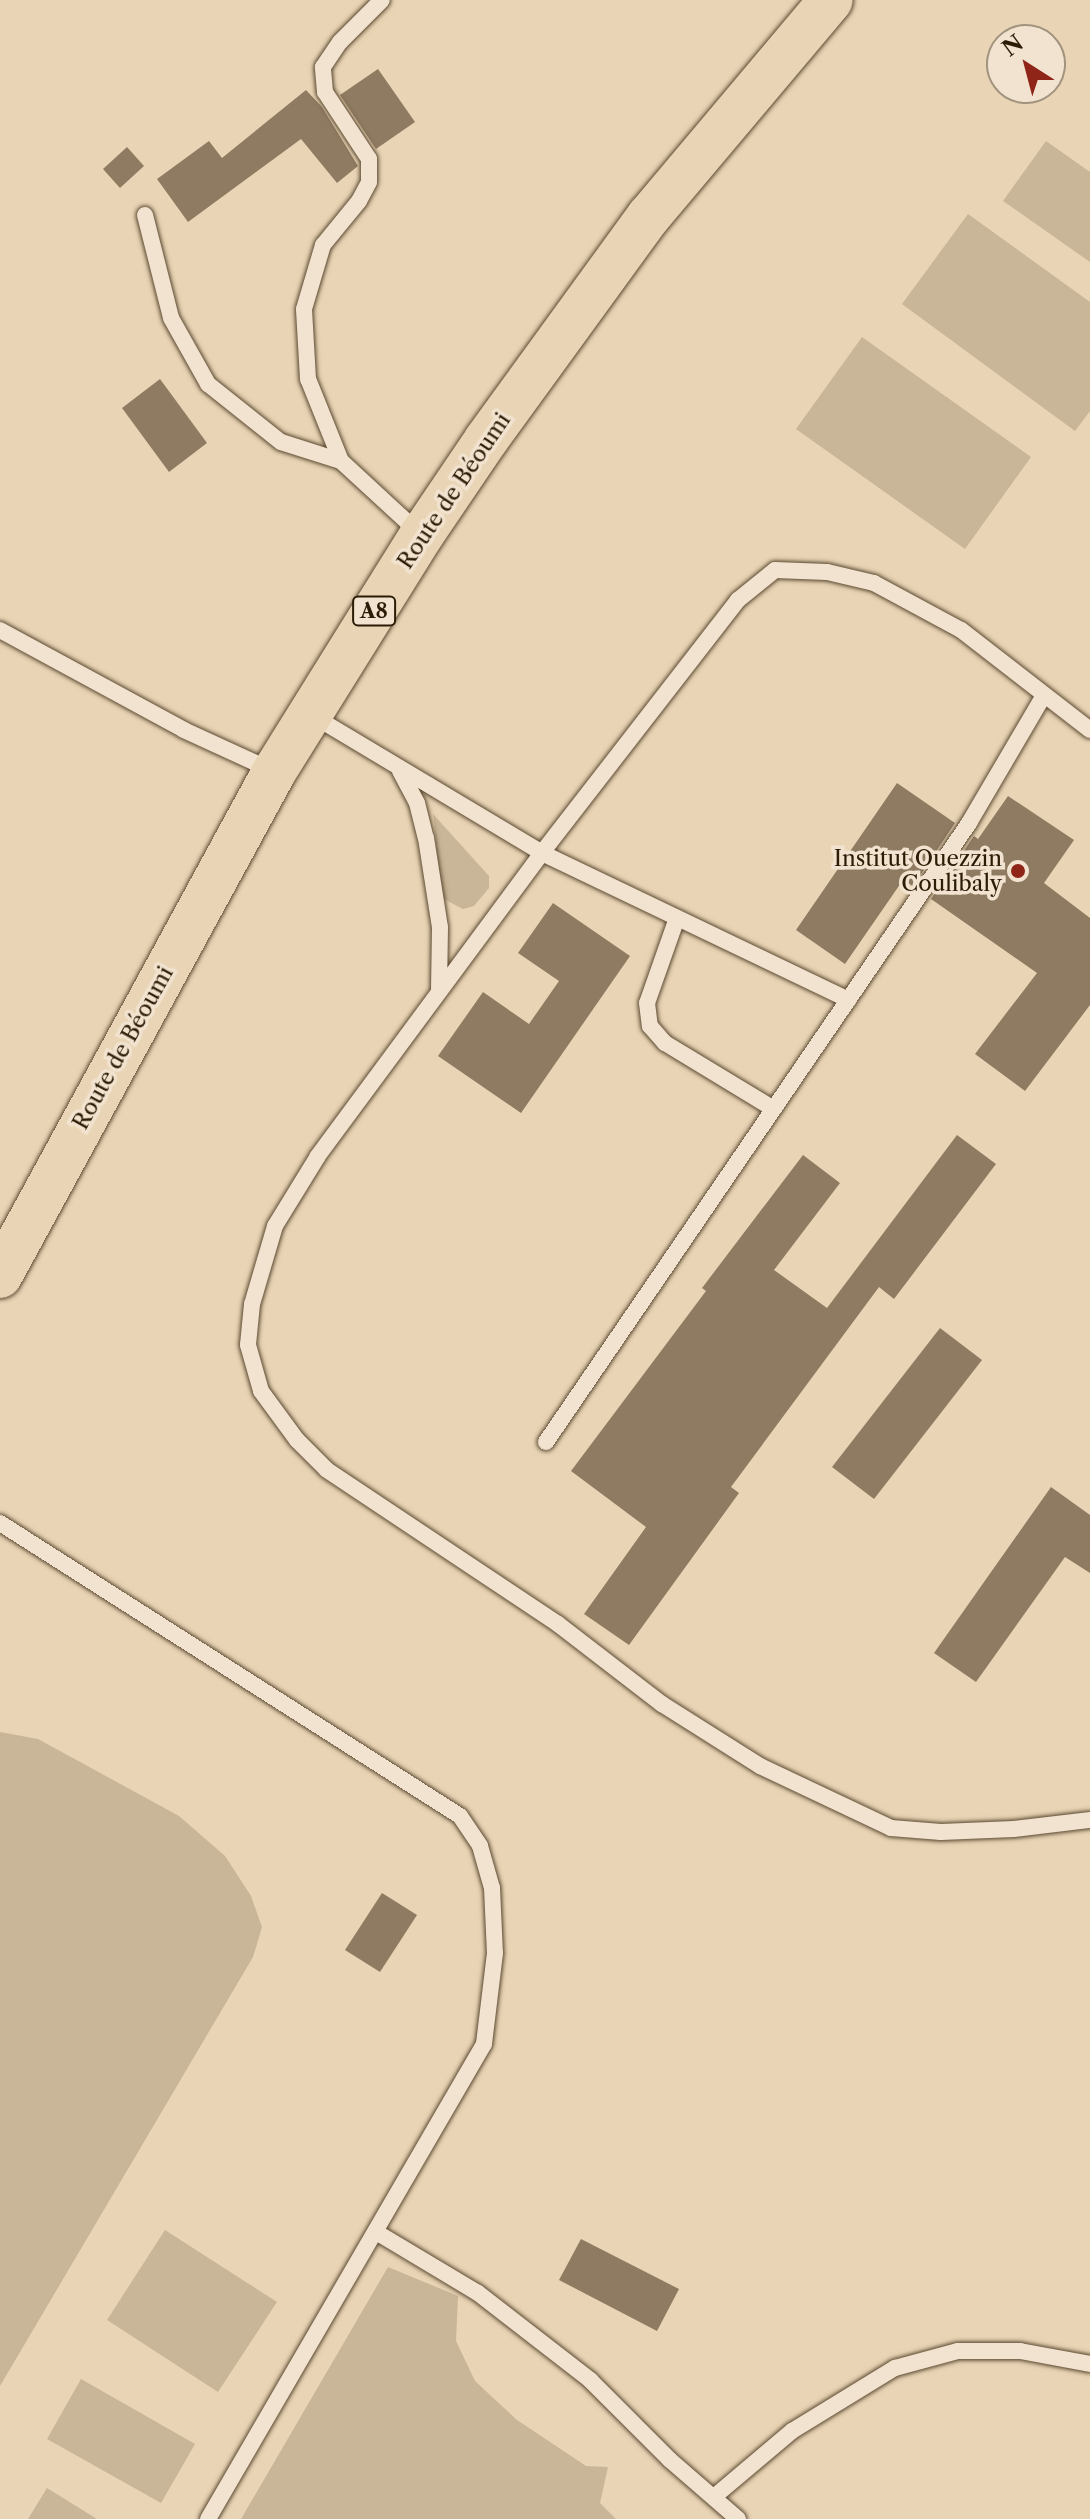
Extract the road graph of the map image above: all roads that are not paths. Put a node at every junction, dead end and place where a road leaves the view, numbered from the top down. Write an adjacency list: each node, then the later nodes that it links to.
1 (382, 0): 4 (lane)
2 (831, 0): 5 (main road, Route de Béoumi / A8)
3 (145, 215): 4 (lane)
4 (341, 461): 5 (lane)
5 (421, 536): 8 (main road, Route de Béoumi / A8)
6 (0, 630): 11 (lane)
7 (1044, 695): 9 (lane); 12 (lane); 15 (lane)
8 (309, 714): 10 (lane); 11 (main road, Route de Béoumi / A8)
9 (1090, 730)
10 (399, 770): 12 (lane); 14 (lane)
11 (274, 772): 17 (main road, Route de Béoumi / A8)
12 (542, 853): 13 (lane); 14 (lane)
13 (677, 918): 15 (lane); 16 (lane)
14 (439, 991): 20 (lane)
15 (849, 1000): 16 (lane)
16 (774, 1109): 18 (lane)
17 (0, 1276)
18 (546, 1442)
19 (0, 1523): 21 (lane)
20 (1090, 1820)
21 (376, 2232): 23 (lane); 24 (lane)
22 (1090, 2364): 23 (lane)
23 (715, 2496): 25 (lane)
24 (208, 2519)
25 (737, 2519)

